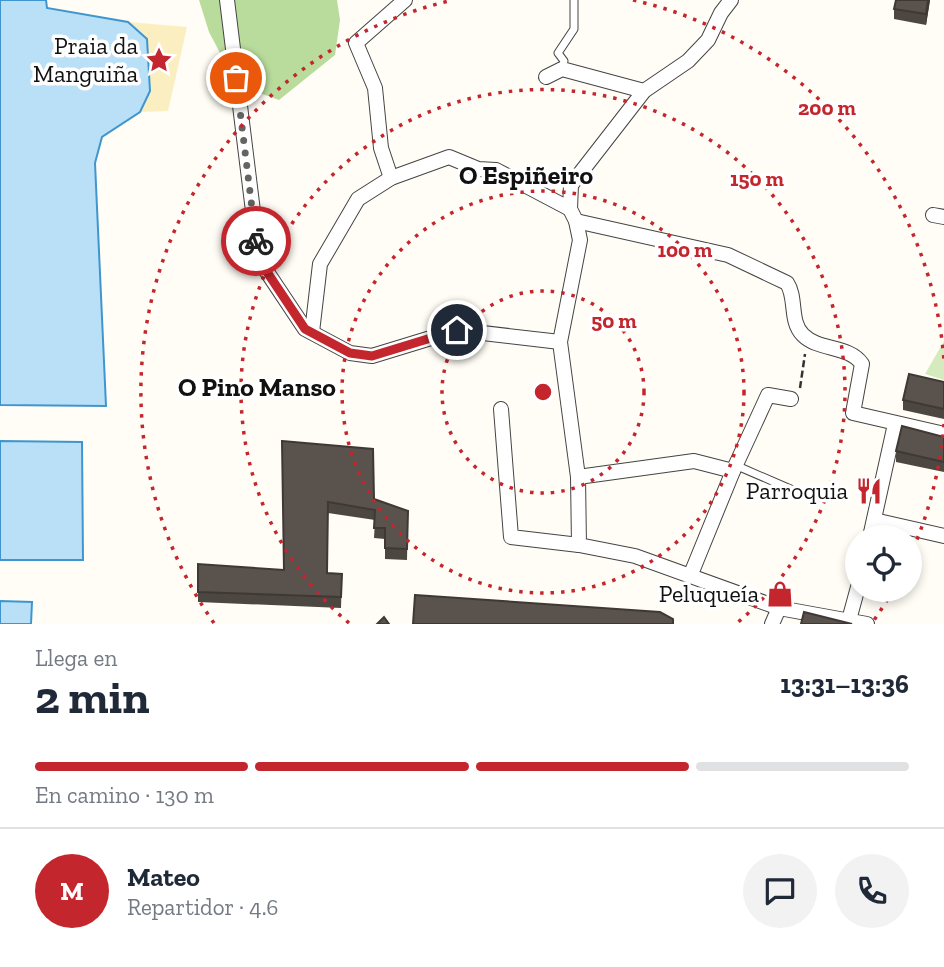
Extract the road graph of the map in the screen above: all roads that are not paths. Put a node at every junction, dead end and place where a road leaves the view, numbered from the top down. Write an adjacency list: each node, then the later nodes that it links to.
1 (227, 0): 10 (street)
2 (405, 0): 8 (street)
3 (574, 0): 5 (lane)
4 (731, 0): 7 (street)
5 (562, 69): 6 (street); 7 (street)
6 (546, 77)
7 (644, 91): 9 (street)
8 (391, 178): 9 (street); 10 (street)
9 (573, 215): 11 (street); 14 (street)
10 (312, 332): 11 (street)
11 (560, 342): 17 (street)
12 (791, 399): 16 (street)
13 (501, 409): 22 (street)
14 (895, 424): 15 (street); 19 (street)
15 (944, 434)
16 (734, 468): 17 (street); 18 (lane); 23 (street)
17 (578, 477): 22 (street)
18 (802, 494)
19 (874, 520): 20 (street); 21 (street)
20 (873, 525)
21 (944, 536)
22 (579, 545): 23 (street)
23 (691, 574): 25 (street)
24 (854, 602): 26 (street)
25 (779, 608): 26 (street); 27 (street)
26 (849, 620): 28 (street)
27 (772, 624)
28 (867, 624)

